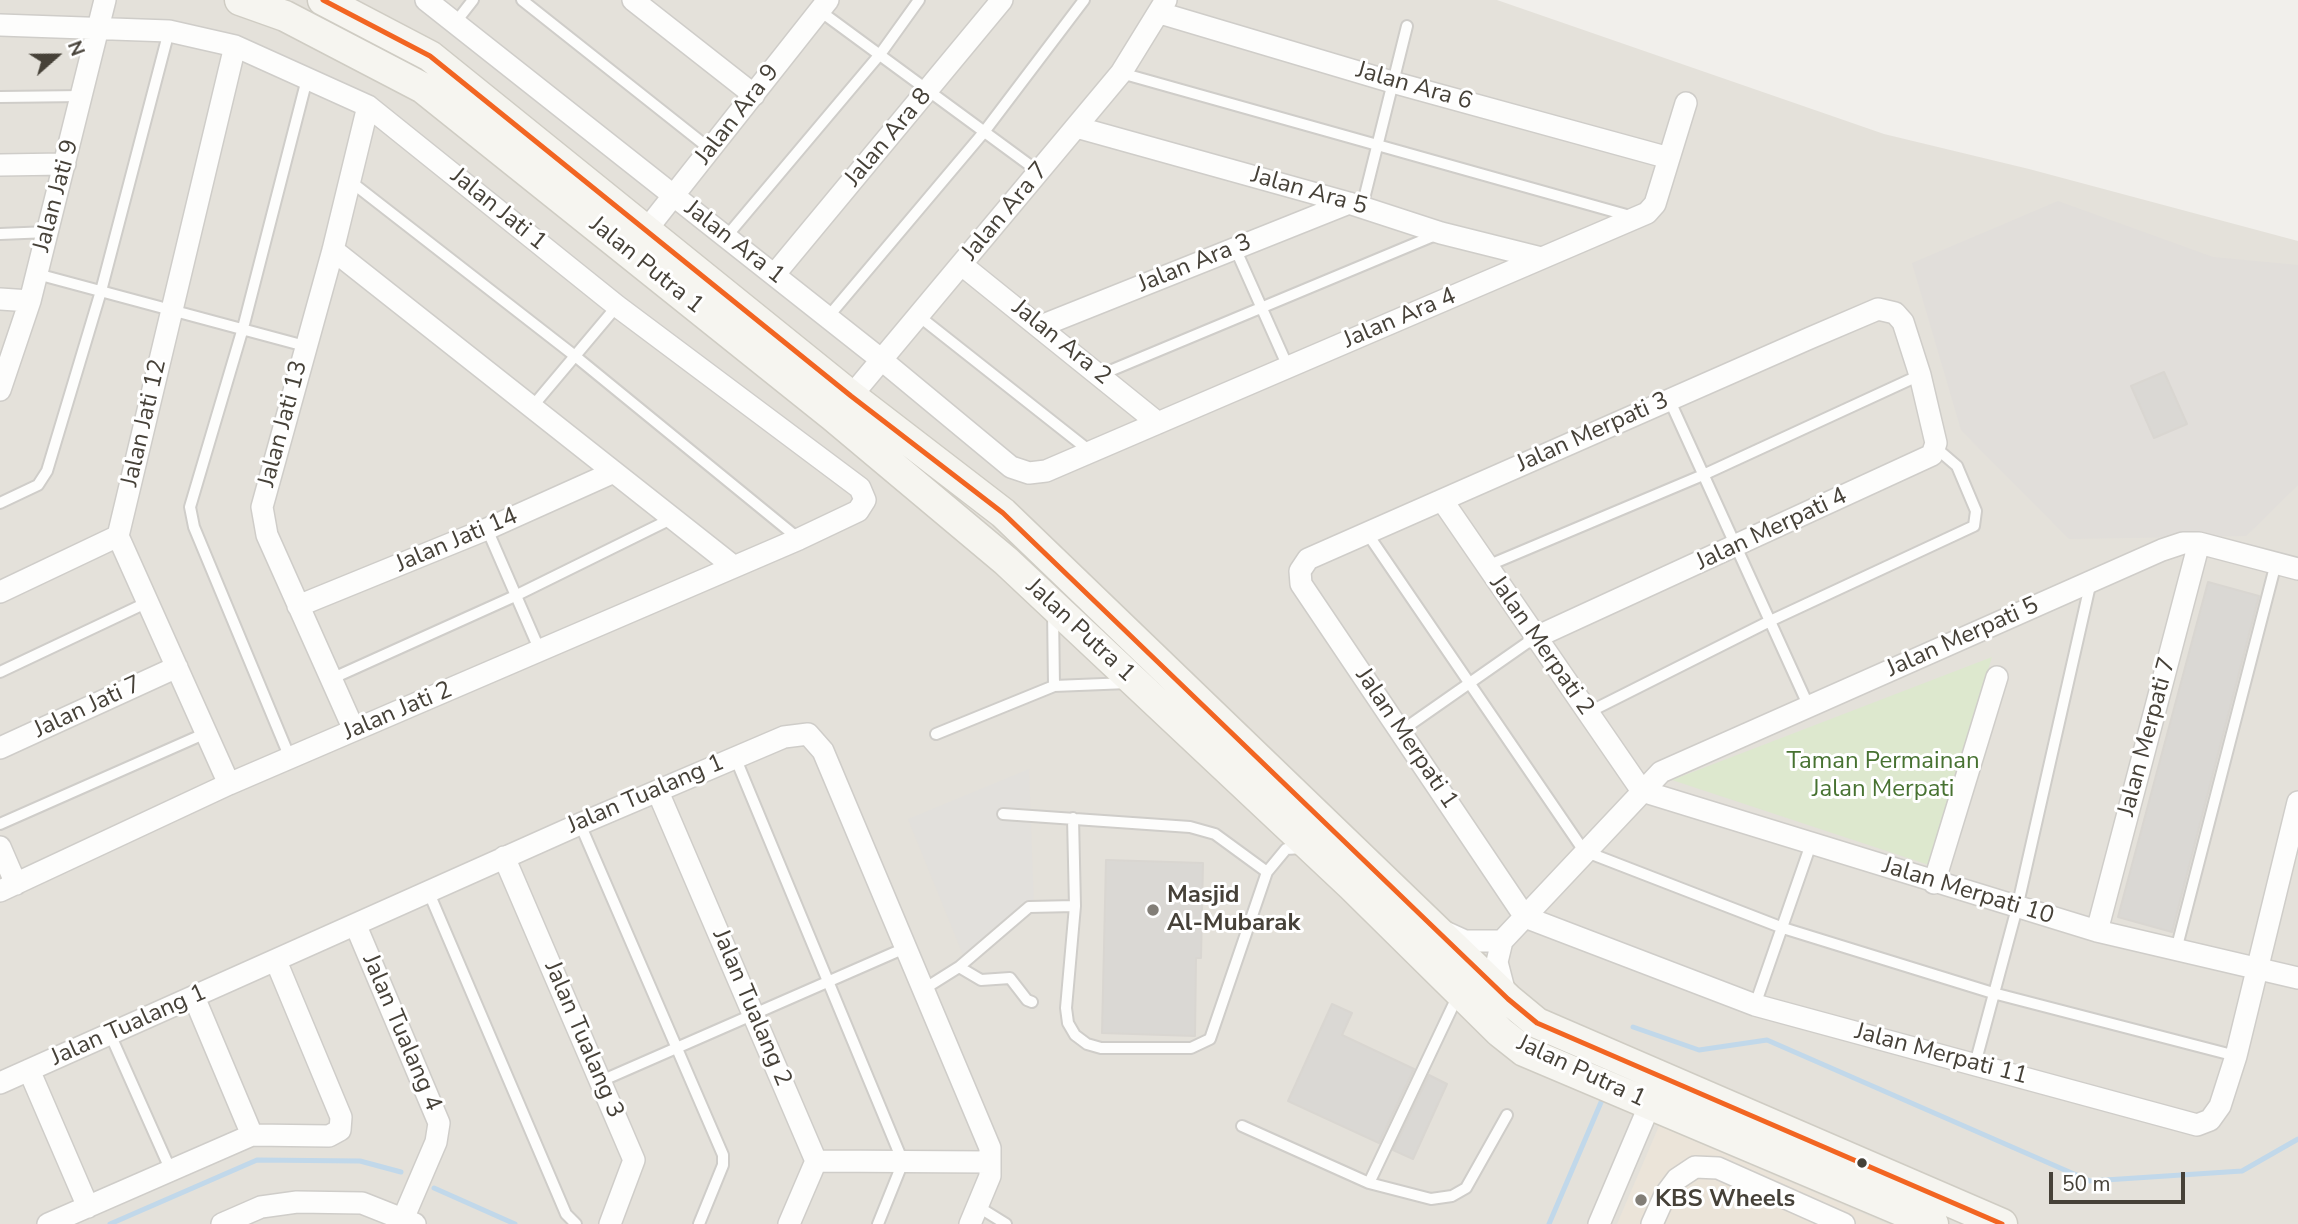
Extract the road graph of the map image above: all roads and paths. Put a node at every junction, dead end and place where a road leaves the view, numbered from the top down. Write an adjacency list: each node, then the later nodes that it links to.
1 (105, 0): 16 (street, Jalan Jati 9)
2 (240, 0): 70 (main road, Jalan Putra 1)
3 (323, 0): 41 (main road, Jalan Putra 1)
4 (426, 0): 13 (street, Jalan Ara 1)
5 (473, 0): 13 (lane)
6 (522, 0): 32 (lane)
7 (633, 0): 24 (street)
8 (919, 0): 19 (lane)
9 (1002, 0): 23 (street, Jalan Ara 8)
10 (1084, 0): 30 (lane)
11 (824, 5): 19 (lane); 24 (street, Jalan Ara 9)
12 (1163, 6): 20 (street, Jalan Ara 7); 22 (street, Jalan Ara 6)
13 (455, 23): 38 (street, Jalan Ara 1)
14 (0, 25): 16 (street, Jalan Jati 1)
15 (1407, 26): 22 (lane)
16 (101, 27): 17 (street, Jalan Jati 1); 25 (street, Jalan Jati 9)
17 (169, 31): 18 (street, Jalan Jati 1); 52 (lane)
18 (235, 46): 21 (street, Jalan Jati 1); 57 (street, Jalan Jati 12)
19 (881, 53): 23 (lane); 45 (lane)
20 (1121, 73): 29 (street, Jalan Ara 7); 31 (lane)
21 (307, 79): 28 (street, Jalan Jati 1); 61 (lane)
22 (1392, 82): 31 (lane); 33 (street, Jalan Ara 6)
23 (929, 90): 30 (lane); 51 (street, Jalan Ara 8)
24 (754, 95): 32 (street, Jalan Ara 9)
25 (83, 96): 26 (lane); 34 (street, Jalan Jati 9)
26 (0, 97)
27 (1686, 103): 33 (street, Jalan Ara 4)
28 (368, 106): 37 (street, Jalan Jati 13); 55 (street, Jalan Jati 1)
29 (1076, 127): 36 (street, Jalan Ara 7); 39 (street, Jalan Ara 5)
30 (985, 132): 36 (lane); 58 (lane)
31 (1377, 144): 39 (lane); 40 (lane)
32 (710, 149): 38 (street, Jalan Ara 9)
33 (1669, 158): 40 (street, Jalan Ara 4)
34 (65, 164): 35 (street); 42 (street, Jalan Jati 9)
35 (0, 165)
36 (1039, 172): 49 (street, Jalan Ara 7)
37 (350, 181): 47 (street, Jalan Jati 13); 63 (lane)
38 (674, 196): 41 (street, Jalan Ara 9); 45 (street, Jalan Ara 1)
39 (1355, 205): 43 (street, Jalan Ara 5); 46 (street, Jalan Ara 3)
40 (1635, 218): 48 (street, Jalan Ara 4)
41 (647, 229): 70 (main road, Jalan Putra 1)
42 (48, 232): 44 (lane); 50 (street, Jalan Jati 9)
43 (1441, 233): 48 (street, Jalan Ara 5); 56 (lane)
44 (0, 234)
45 (726, 237): 51 (street, Jalan Ara 1)
46 (1235, 248): 56 (lane); 60 (street, Jalan Ara 3)
47 (333, 250): 62 (street, Jalan Jati 13); 71 (street)
48 (1541, 258): 65 (street, Jalan Ara 4)
49 (962, 265): 59 (street, Jalan Ara 7); 60 (street, Jalan Ara 2)
50 (37, 274): 52 (lane); 54 (street, Jalan Jati 9)
51 (774, 275): 58 (street, Jalan Ara 1)
52 (101, 291): 57 (lane); 79 (lane)
53 (0, 299): 54 (street)
54 (30, 301): 68 (street, Jalan Jati 9)
55 (617, 306): 63 (lane); 84 (street, Jalan Jati 1)
56 (1262, 308): 65 (lane); 66 (lane)
57 (172, 309): 61 (lane); 83 (street, Jalan Jati 12)
58 (828, 317): 64 (street, Jalan Ara 1)
59 (920, 317): 64 (street, Jalan Ara 7); 74 (lane)
60 (1041, 326): 66 (street, Jalan Ara 2)
61 (243, 328): 62 (lane); 116 (lane)
62 (305, 346): 97 (street, Jalan Jati 13)
63 (575, 356): 71 (lane); 84 (lane)
64 (883, 361): 70 (street, Jalan Ara 7); 75 (street, Jalan Ara 1)
65 (1288, 367): 72 (street, Jalan Ara 4)
66 (1100, 375): 72 (street, Jalan Ara 2)
67 (1920, 375): 69 (street, Jalan Merpati 3); 73 (street); 77 (lane)
68 (0, 390)
69 (1669, 399): 77 (lane); 78 (street, Jalan Merpati 3)
70 (842, 406): 96 (main road, Jalan Putra 1); 138 (main road, Jalan Putra 1)
71 (532, 407): 76 (street)
72 (1158, 423): 74 (street, Jalan Ara 4)
73 (1936, 447): 86 (street, Jalan Merpati 4); 98 (lane)
74 (1091, 452): 75 (street, Jalan Ara 4)
75 (1046, 471)
76 (614, 472): 80 (street); 81 (street, Jalan Jati 14)
77 (1703, 475): 86 (lane); 90 (lane)
78 (1442, 500): 82 (street, Jalan Merpati 3); 90 (street, Jalan Merpati 2)
79 (0, 503)
80 (673, 518): 89 (street); 94 (lane)
81 (487, 529): 94 (lane); 97 (street, Jalan Jati 14)
82 (1367, 533): 87 (street, Jalan Merpati 3); 106 (lane)
83 (118, 536): 93 (street); 95 (street)
84 (799, 539): 89 (street, Jalan Jati 2)
85 (2199, 544): 88 (street, Jalan Merpati 5); 92 (street, Jalan Merpati 5); 140 (street, Jalan Merpati 7)
86 (1736, 547): 98 (lane); 99 (street, Jalan Merpati 4)
87 (1308, 559): 111 (street, Jalan Merpati 1)
88 (2276, 563): 91 (street, Jalan Merpati 5); 143 (lane)
89 (733, 566): 100 (street, Jalan Jati 2)
90 (1486, 566): 99 (street, Jalan Merpati 2)
91 (2298, 569)
92 (2091, 581): 108 (street, Jalan Merpati 5); 135 (lane)
93 (0, 592)
94 (514, 596): 100 (lane); 104 (lane)
95 (148, 602): 101 (street); 102 (lane)
96 (1053, 605): 105 (main road, Jalan Putra 1); 107 (lane)
97 (298, 606): 104 (street, Jalan Jati 13)
98 (1770, 621): 108 (lane); 109 (lane)
99 (1534, 638): 106 (lane); 109 (street, Jalan Merpati 2)
100 (540, 651): 110 (street, Jalan Jati 2)
101 (177, 667): 112 (street); 114 (street, Jalan Jati 7)
102 (0, 672)
103 (1997, 677): 131 (street)
104 (331, 679): 110 (street, Jalan Jati 13)
105 (1136, 683): 107 (lane); 127 (main road, Jalan Putra 1)
106 (1469, 683): 111 (lane); 128 (lane)
107 (1054, 686): 113 (lane)
108 (1809, 707): 118 (street, Jalan Merpati 5)
109 (1587, 713): 118 (street, Jalan Merpati 2)
110 (354, 730): 116 (street, Jalan Jati 2)
111 (1401, 731): 136 (street, Jalan Merpati 1)
112 (205, 733): 117 (street); 123 (lane)
113 (936, 734)
114 (0, 748)
115 (735, 757): 119 (street, Jalan Tualang 1); 142 (street, Jalan Tualang 1); 149 (lane)
116 (290, 758): 117 (street, Jalan Jati 2)
117 (229, 785): 132 (street, Jalan Jati 2)
118 (1642, 791): 125 (street, Jalan Merpati 10); 128 (street, Jalan Merpati 5)
119 (658, 792): 124 (street, Jalan Tualang 1); 157 (street, Jalan Tualang 2)
120 (2298, 802): 147 (street, Jalan Merpati 11)
121 (1003, 814): 122 (lane)
122 (1073, 818): 130 (lane); 134 (lane)
123 (0, 824)
124 (580, 824): 129 (street, Jalan Tualang 1); 159 (lane)
125 (1811, 844): 131 (street, Jalan Merpati 10); 139 (lane)
126 (0, 847): 132 (street)
127 (1310, 849): 130 (lane); 151 (main road, Jalan Putra 1)
128 (1584, 850): 136 (street, Jalan Merpati 5); 139 (lane)
129 (504, 857): 133 (street, Jalan Tualang 1); 163 (street, Jalan Tualang 3)
130 (1267, 872): 134 (lane)
131 (1934, 883): 135 (street, Jalan Merpati 10)
132 (8, 887)
133 (429, 893): 137 (street, Jalan Tualang 1); 179 (lane)
134 (1075, 906): 145 (lane)
135 (2017, 908): 140 (street, Jalan Merpati 10); 152 (lane)
136 (1525, 917): 141 (street, Jalan Merpati 5); 156 (street, Jalan Merpati 11)
137 (356, 926): 144 (street, Jalan Tualang 1); 176 (street, Jalan Tualang 4)
138 (1433, 926): 141 (street); 146 (main road, Jalan Putra 1)
139 (1783, 928): 152 (lane); 156 (lane)
140 (2097, 932): 143 (street, Jalan Merpati 10)
141 (1502, 941): 154 (street)
142 (905, 948): 149 (lane); 150 (street, Jalan Tualang 1)
143 (2176, 950): 147 (street, Jalan Merpati 10)
144 (276, 961): 153 (street, Jalan Tualang 1); 168 (street)
145 (959, 967): 150 (lane); 155 (lane)
146 (1474, 967): 151 (lane); 154 (main road, Jalan Putra 1)
147 (2259, 970): 148 (street, Jalan Merpati 10); 160 (street, Jalan Merpati 11)
148 (2298, 978)
149 (827, 982): 157 (lane); 170 (lane)
150 (924, 989): 171 (street, Jalan Tualang 1)
151 (1459, 992): 165 (main road, Jalan Putra 1); 173 (lane)
152 (1993, 993): 160 (lane); 161 (lane)
153 (194, 998): 158 (street, Jalan Tualang 1); 168 (street)
154 (1508, 999): 189 (main road, Jalan Putra 1)
155 (1032, 1002)
156 (1755, 1005): 161 (street, Jalan Merpati 11)
157 (754, 1014): 159 (lane); 169 (street, Jalan Tualang 2)
158 (110, 1034): 162 (street, Jalan Tualang 1); 172 (lane)
159 (678, 1048): 163 (lane); 181 (lane)
160 (2236, 1055): 161 (street, Jalan Merpati 11)
161 (1975, 1064)
162 (29, 1070): 164 (street, Jalan Tualang 1); 174 (street)
163 (601, 1081): 180 (street, Jalan Tualang 3)
164 (0, 1083)
165 (1650, 1104): 185 (street); 188 (main road, Jalan Putra 1)
166 (1507, 1115): 173 (lane)
167 (1242, 1126): 173 (lane)
168 (252, 1135): 172 (street)
169 (816, 1161): 170 (street); 182 (street)
170 (903, 1162): 171 (street); 183 (lane)
171 (990, 1162): 175 (street, Jalan Tualang 1)
172 (171, 1171): 174 (street)
173 (1369, 1182)
174 (88, 1206): 177 (street)
175 (974, 1215): 184 (lane)
176 (409, 1221): 178 (street)
177 (48, 1224)
178 (222, 1224)
179 (576, 1224)
180 (610, 1224)
181 (699, 1224)
182 (789, 1224)
183 (878, 1224)
184 (1006, 1224)
185 (1599, 1224)
186 (1652, 1224): 187 (street)
187 (1844, 1224)
188 (1933, 1224)
189 (2001, 1224)

